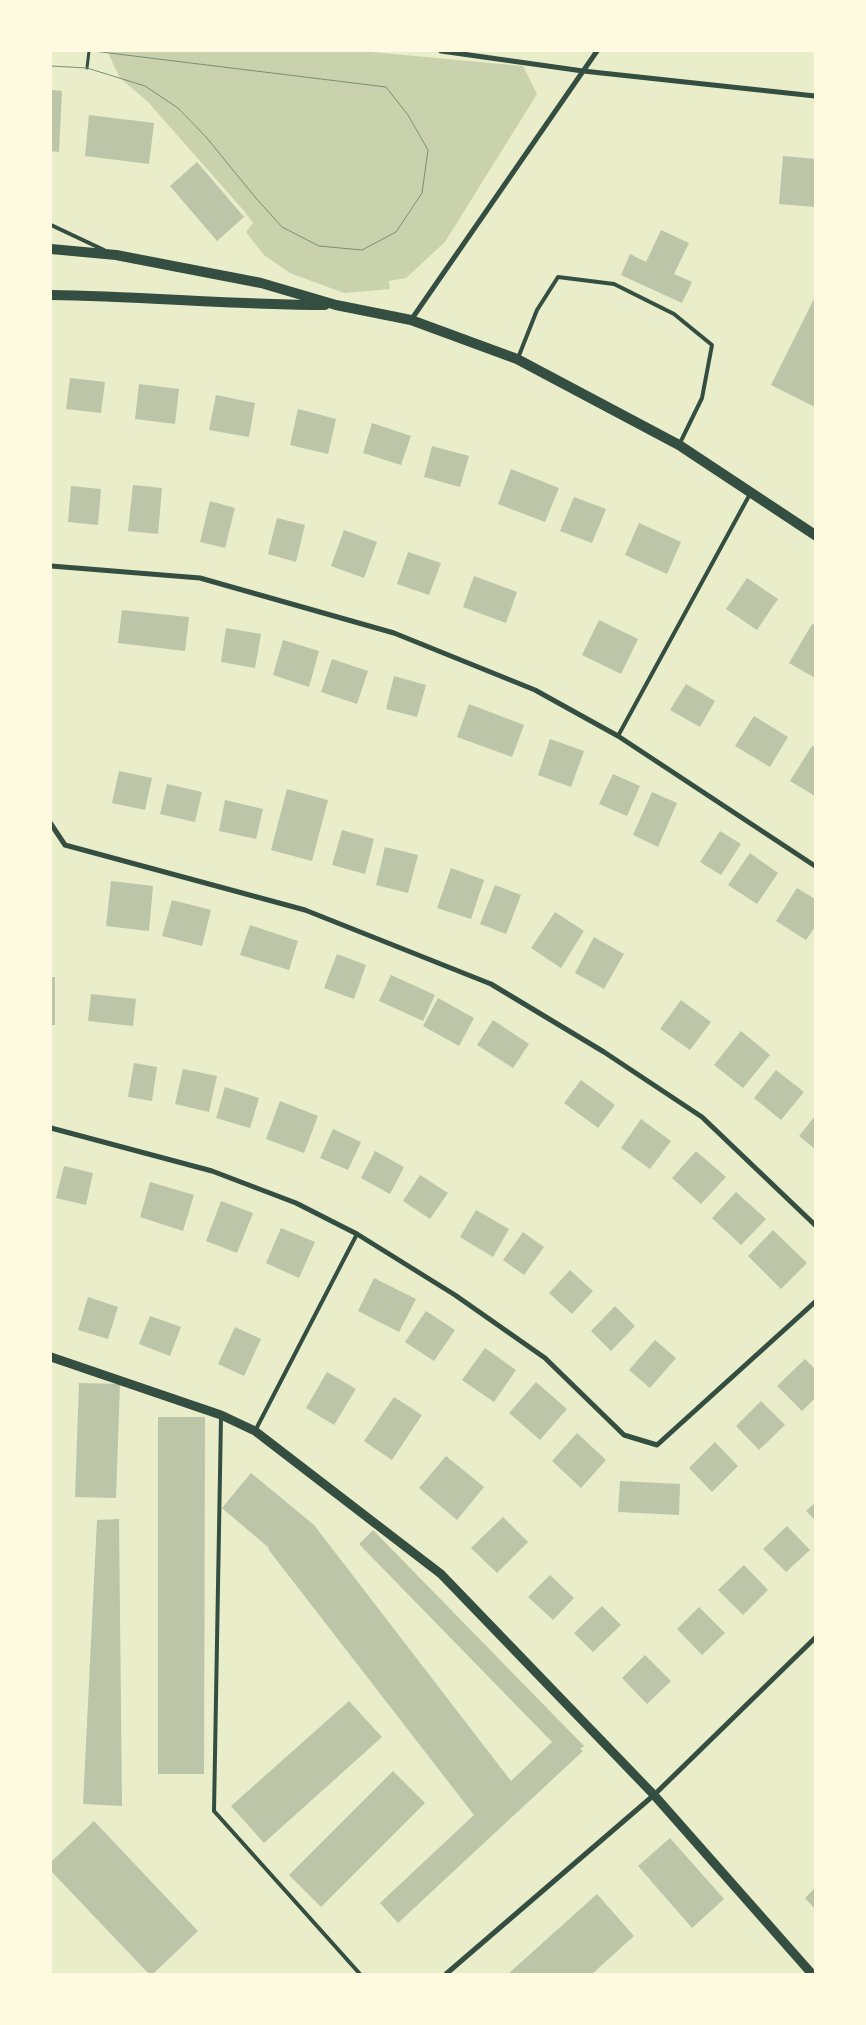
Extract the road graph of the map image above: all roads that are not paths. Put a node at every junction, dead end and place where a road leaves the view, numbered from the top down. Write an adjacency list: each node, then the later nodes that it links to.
1 (441, 51): 3 (street)
2 (597, 51): 3 (street)
3 (583, 71): 4 (street); 10 (street)
4 (815, 96)
5 (51, 225): 7 (lane)
6 (51, 249): 7 (main road)
7 (116, 255): 9 (main road)
8 (51, 295): 9 (main road)
9 (336, 306): 10 (main road)
10 (411, 320): 11 (main road)
11 (517, 358): 12 (main road); 12 (lane)
12 (679, 445): 13 (main road)
13 (751, 493): 14 (main road); 16 (lane)
14 (815, 535)
15 (51, 566): 16 (street)
16 (618, 736): 18 (street)
17 (51, 824): 20 (street)
18 (815, 866)
19 (51, 1128): 21 (street)
20 (815, 1225)
21 (357, 1234): 22 (street); 25 (lane)
22 (815, 1302)
23 (51, 1357): 24 (street)
24 (221, 1415): 25 (street); 28 (lane)
25 (254, 1431): 27 (street)
26 (815, 1638): 27 (street)
27 (654, 1796): 29 (street); 30 (street)
28 (360, 1974)
29 (446, 1974)
30 (812, 1974)

